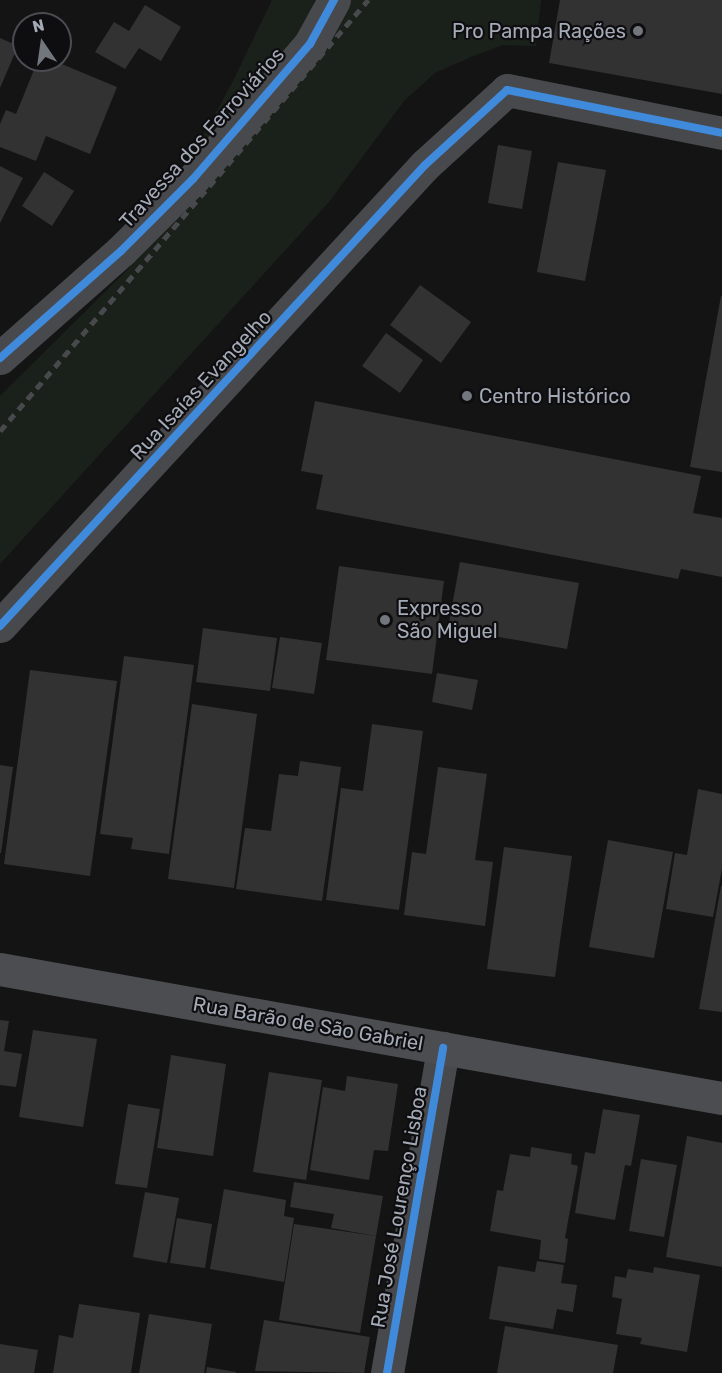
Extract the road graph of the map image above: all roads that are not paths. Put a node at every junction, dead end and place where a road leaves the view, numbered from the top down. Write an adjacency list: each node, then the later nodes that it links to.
1 (334, 0): 3 (street, Travessa dos Ferroviários)
2 (722, 133): 4 (street, Rua Isaías Evangelho)
3 (0, 358)
4 (0, 626)
5 (0, 969): 6 (main road, Rua Barão de São Gabriel)
6 (443, 1047): 7 (main road, Rua Barão de São Gabriel); 8 (street, Rua José Lourenço Lisboa)
7 (722, 1098)
8 (387, 1373)

